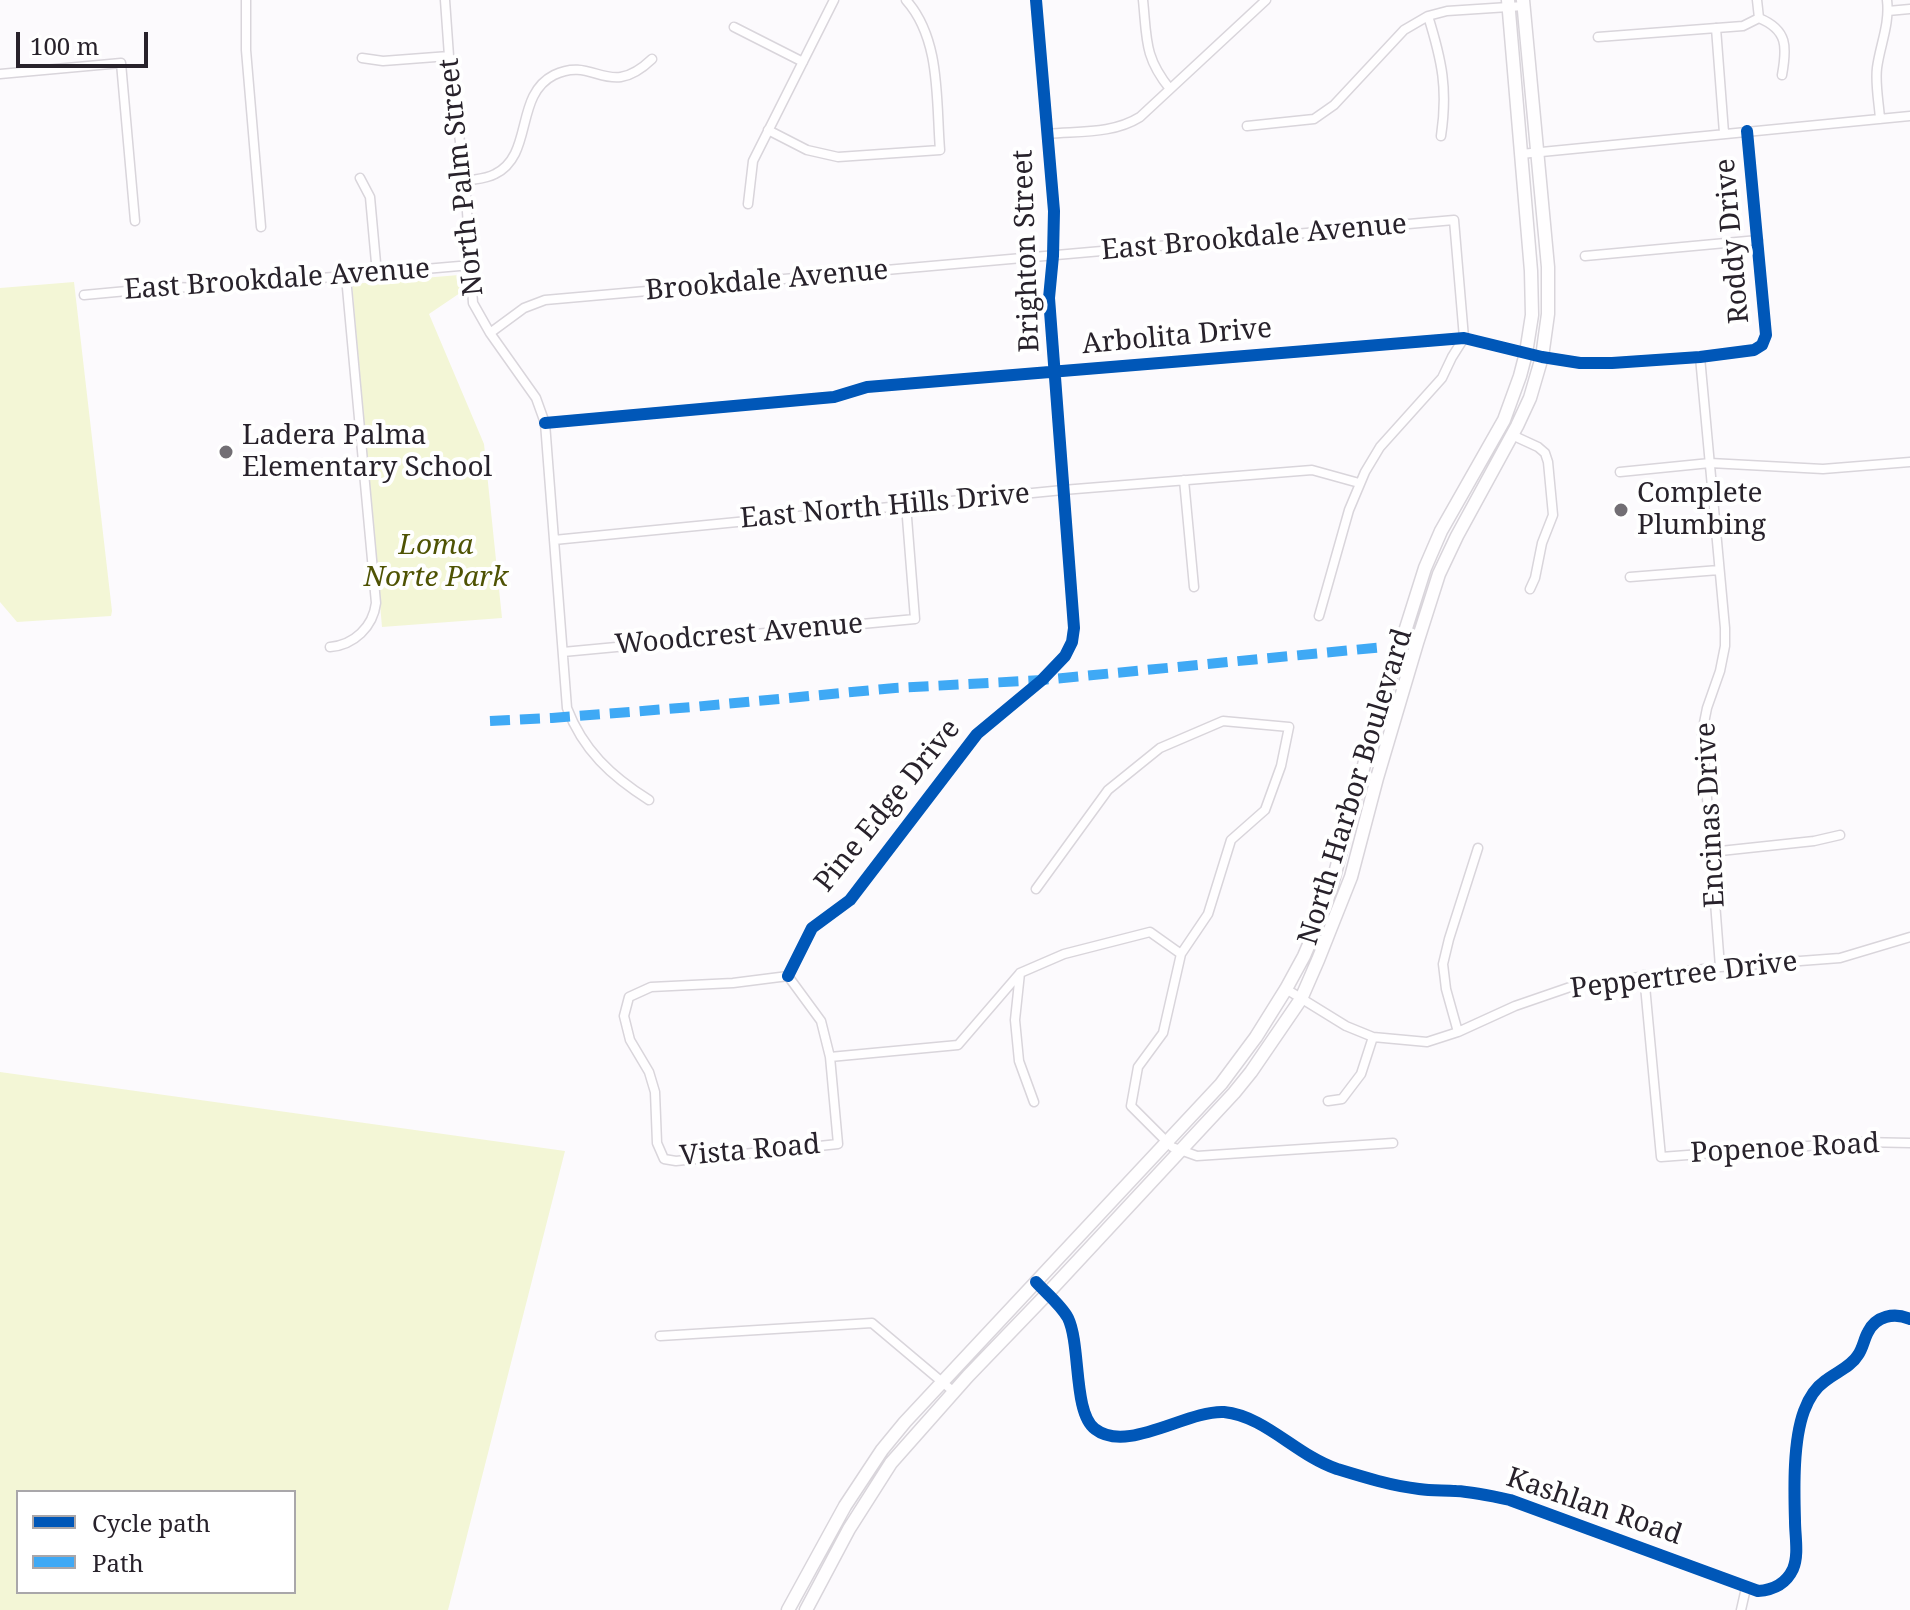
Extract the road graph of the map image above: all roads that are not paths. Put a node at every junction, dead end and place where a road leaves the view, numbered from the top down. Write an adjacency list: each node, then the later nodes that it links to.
1 (246, 0): 40 (street)
2 (445, 0): 19 (street, North Palm Street)
3 (834, 0): 22 (street)
4 (906, 0): 29 (street)
5 (1036, 0): 32 (street, Brighton Street)
6 (1143, 0): 25 (street)
7 (1266, 0): 25 (street)
8 (1757, 0): 15 (street)
9 (1887, 0): 13 (street)
10 (1524, 3): 11 (street); 34 (main road, North Harbor Boulevard)
11 (1508, 4): 14 (street); 35 (main road, North Harbor Boulevard)
12 (1910, 9): 13 (street)
13 (1888, 11): 27 (street)
14 (1428, 16): 28 (street); 33 (street)
15 (1759, 18): 17 (street); 24 (street)
16 (734, 27): 22 (street)
17 (1716, 28): 18 (street); 31 (street)
18 (1598, 37)
19 (449, 56): 20 (street); 37 (street, North Palm Street)
20 (362, 58)
21 (652, 59): 37 (street)
22 (803, 62): 29 (street)
23 (0, 74): 39 (street)
24 (1782, 75)
25 (1170, 89): 32 (street)
26 (1910, 116): 27 (street)
27 (1880, 119): 30 (street)
28 (1247, 126)
29 (768, 130): 38 (street)
30 (1747, 131): 31 (street); 41 (street, Roddy Drive)
31 (1724, 133): 34 (street)
32 (1048, 134): 42 (street, Brighton Street)
33 (1441, 136)
34 (1537, 152): 35 (street); 52 (main road, North Harbor Boulevard)
35 (1521, 154): 51 (main road, North Harbor Boulevard)
36 (360, 178): 45 (street)
37 (465, 181): 44 (street, North Palm Street)
38 (748, 204)
39 (135, 221)
40 (261, 227)
41 (1758, 240): 43 (street); 50 (street, Roddy Drive)
42 (1053, 256): 48 (street, Brookdale Avenue); 49 (street, East Brookdale Avenue); 54 (street, Brighton Street)
43 (1585, 256)
44 (471, 265): 45 (street, East Brookdale Avenue); 48 (street, North Palm Street)
45 (377, 274): 46 (street, East Brookdale Avenue)
46 (346, 277): 47 (street, East Brookdale Avenue); 70 (street)
47 (84, 295)
48 (490, 333): 55 (street, North Palm Street)
49 (1464, 338): 51 (street, Arbolita Drive); 54 (street, Arbolita Drive); 61 (street)
50 (1762, 345): 53 (street, Arbolita Drive)
51 (1526, 353): 52 (street, Arbolita Drive); 84 (main road, North Harbor Boulevard)
52 (1542, 357): 53 (street, Arbolita Drive); 56 (main road, North Harbor Boulevard)
53 (1700, 357): 58 (street, Encinas Drive)
54 (1055, 370): 55 (street, Arbolita Drive); 62 (street, Brighton Street)
55 (545, 423): 64 (street, North Palm Street)
56 (1512, 435): 68 (street); 85 (main road, North Harbor Boulevard)
57 (1910, 462): 58 (street)
58 (1710, 463): 59 (street); 65 (street, Encinas Drive)
59 (1620, 472)
60 (1184, 480): 61 (street, East North Hills Drive); 62 (street, East North Hills Drive); 67 (street)
61 (1359, 483): 69 (street)
62 (1063, 490): 63 (street, East North Hills Drive); 72 (street, Brighton Street)
63 (906, 505): 64 (street, East North Hills Drive); 71 (street, Woodcrest Avenue)
64 (554, 540): 71 (street, North Palm Street)
65 (1719, 570): 66 (street); 76 (street, Encinas Drive)
66 (1630, 577)
67 (1194, 587)
68 (1530, 589)
69 (1319, 616)
70 (330, 647)
71 (563, 652): 73 (street, North Palm Street)
72 (1042, 680): 83 (street, Pine Edge Drive)
73 (649, 800)
74 (1840, 835): 76 (street)
75 (1478, 848): 86 (street)
76 (1711, 852): 80 (street, Encinas Drive)
77 (1036, 889): 79 (street)
78 (1910, 937): 80 (street, Peppertree Drive)
79 (1181, 954): 81 (street); 93 (street)
80 (1720, 967): 82 (street, Peppertree Drive)
81 (1020, 973): 88 (street); 90 (street)
82 (1644, 975): 86 (street, Peppertree Drive); 92 (street, Popenoe Road)
83 (788, 976): 88 (street, Vista Road); 88 (street, Vista Road)
84 (1286, 989): 85 (street, Peppertree Drive); 93 (main road, North Harbor Boulevard)
85 (1301, 999): 87 (street, Peppertree Drive); 93 (main road, North Harbor Boulevard)
86 (1458, 1032): 87 (street, Peppertree Drive)
87 (1373, 1037): 89 (street)
88 (830, 1057)
89 (1328, 1101)
90 (1034, 1102)
91 (1393, 1143): 93 (street)
92 (1910, 1143)
93 (1173, 1146): 94 (main road, North Harbor Boulevard); 95 (main road, North Harbor Boulevard)
94 (1036, 1282): 95 (street, Kashlan Road); 98 (main road, North Harbor Boulevard)
95 (1047, 1294): 99 (main road, North Harbor Boulevard); 100 (street, Kashlan Road)
96 (1910, 1319): 100 (street, Kashlan Road)
97 (660, 1336): 98 (street)
98 (942, 1382): 99 (street); 101 (main road, North Harbor Boulevard)
99 (954, 1392): 102 (main road, North Harbor Boulevard)
100 (1746, 1588): 103 (street)
101 (788, 1610)
102 (806, 1610)
103 (1741, 1610)

